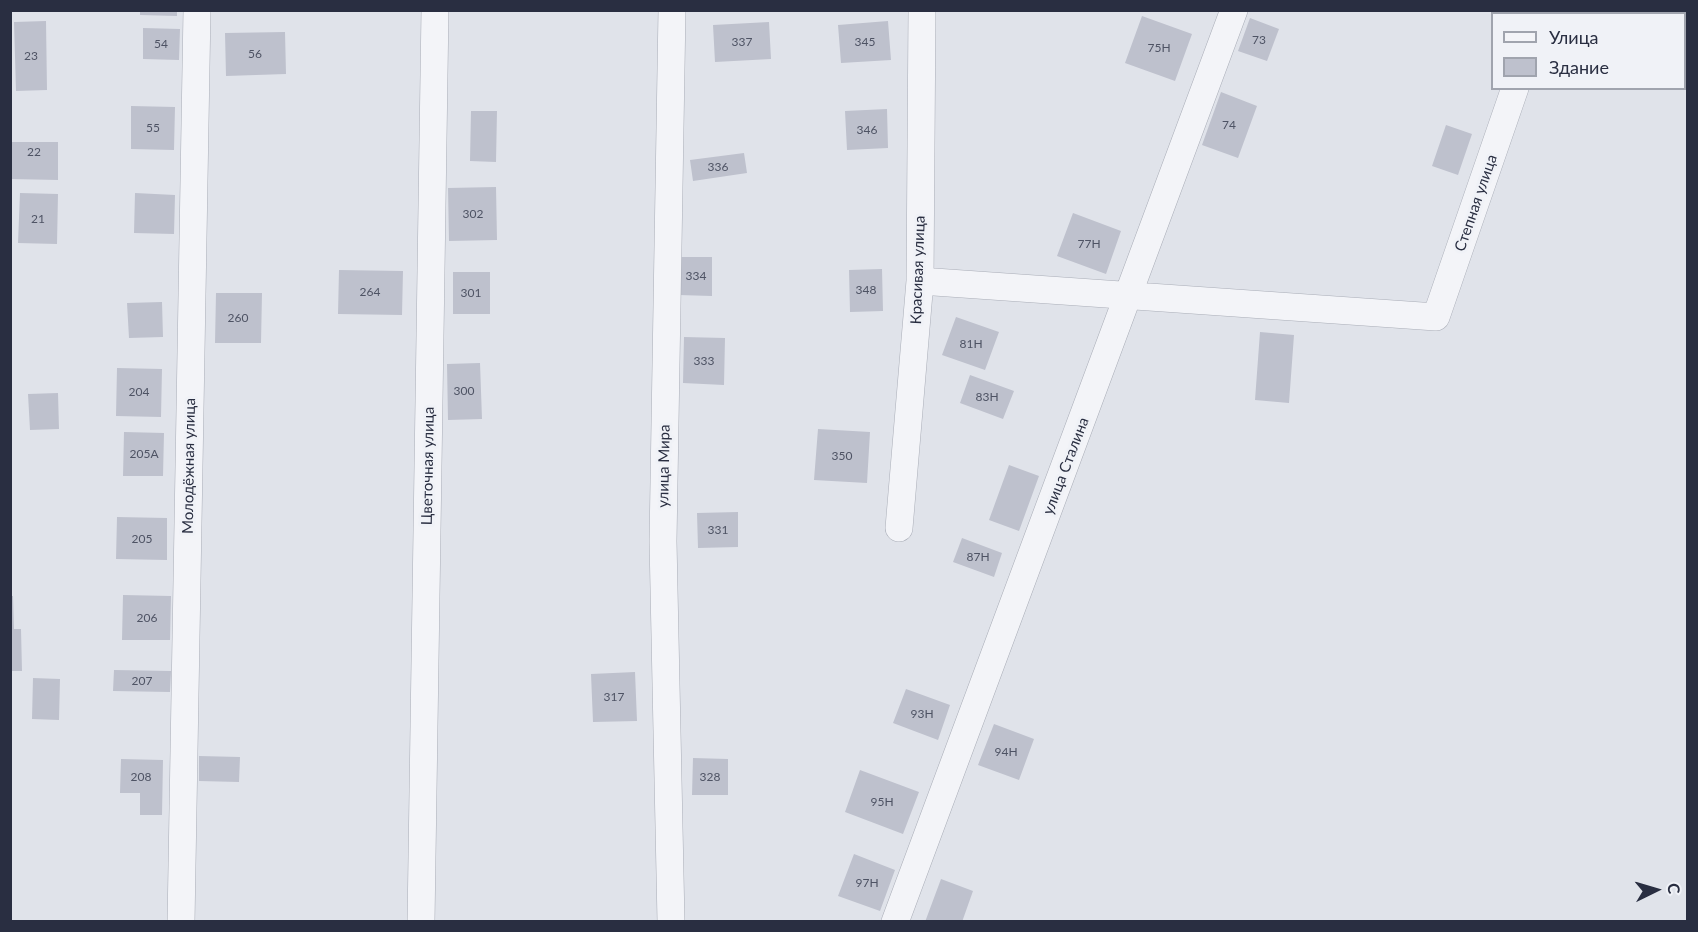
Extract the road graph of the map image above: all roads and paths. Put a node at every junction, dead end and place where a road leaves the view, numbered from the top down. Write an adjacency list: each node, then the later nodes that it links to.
1 (197, 10): 10 (street, Молодёжная улица)
2 (435, 10): 11 (street, Цветочная улица)
3 (672, 10): 12 (street, улица Мира)
4 (922, 10): 7 (street, Красивая улица)
5 (1234, 10): 8 (street, улица Сталина)
6 (1514, 90): 8 (street, Степная улица)
7 (920, 281): 8 (street); 9 (street, Красивая улица)
8 (1130, 295): 13 (street, улица Сталина)
9 (899, 528)
10 (182, 921)
11 (421, 921)
12 (671, 921)
13 (895, 921)

